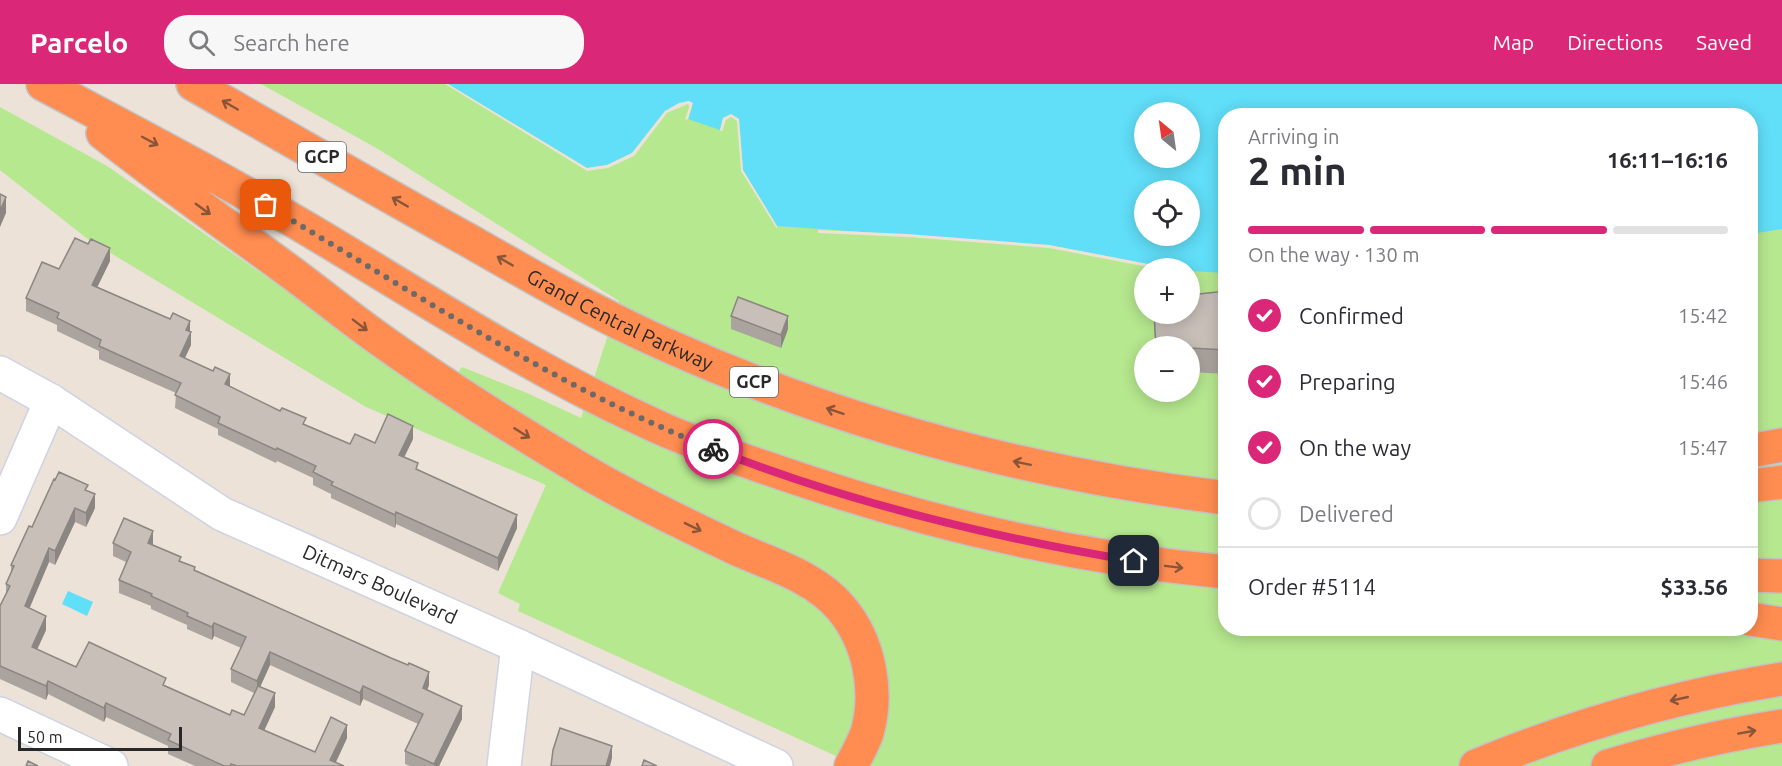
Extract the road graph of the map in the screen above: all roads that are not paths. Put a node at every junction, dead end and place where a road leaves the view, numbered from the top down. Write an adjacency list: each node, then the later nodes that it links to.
1 (42, 84): 13 (highway, one-way to 13); 25 (highway, one-way to 25)
2 (193, 84): 7 (highway, Grand Central Parkway / GCP, one-way to 2)
3 (0, 373): 4 (street, Ditmars Boulevard)
4 (51, 401): 12 (street); 18 (street, Ditmars Boulevard)
5 (1782, 445): 6 (highway)
6 (1758, 450)
7 (1080, 475): 10 (highway, Grand Central Parkway / GCP); 11 (highway, Grand Central Parkway / GCP)
8 (1782, 482): 9 (highway)
9 (1758, 485)
10 (1218, 491)
11 (1218, 497)
12 (0, 518)
13 (1218, 571)
14 (1758, 575): 15 (highway)
15 (1782, 576)
16 (1758, 620): 17 (highway)
17 (1782, 624)
18 (518, 646): 23 (street); 24 (street, Ditmars Boulevard)
19 (1782, 679): 26 (highway, one-way to 26)
20 (0, 714): 22 (street)
21 (1782, 726): 27 (highway, one-way to 21)
22 (111, 766)
23 (504, 766)
24 (776, 766)
25 (851, 766)
26 (1476, 766)
27 (1608, 766)

